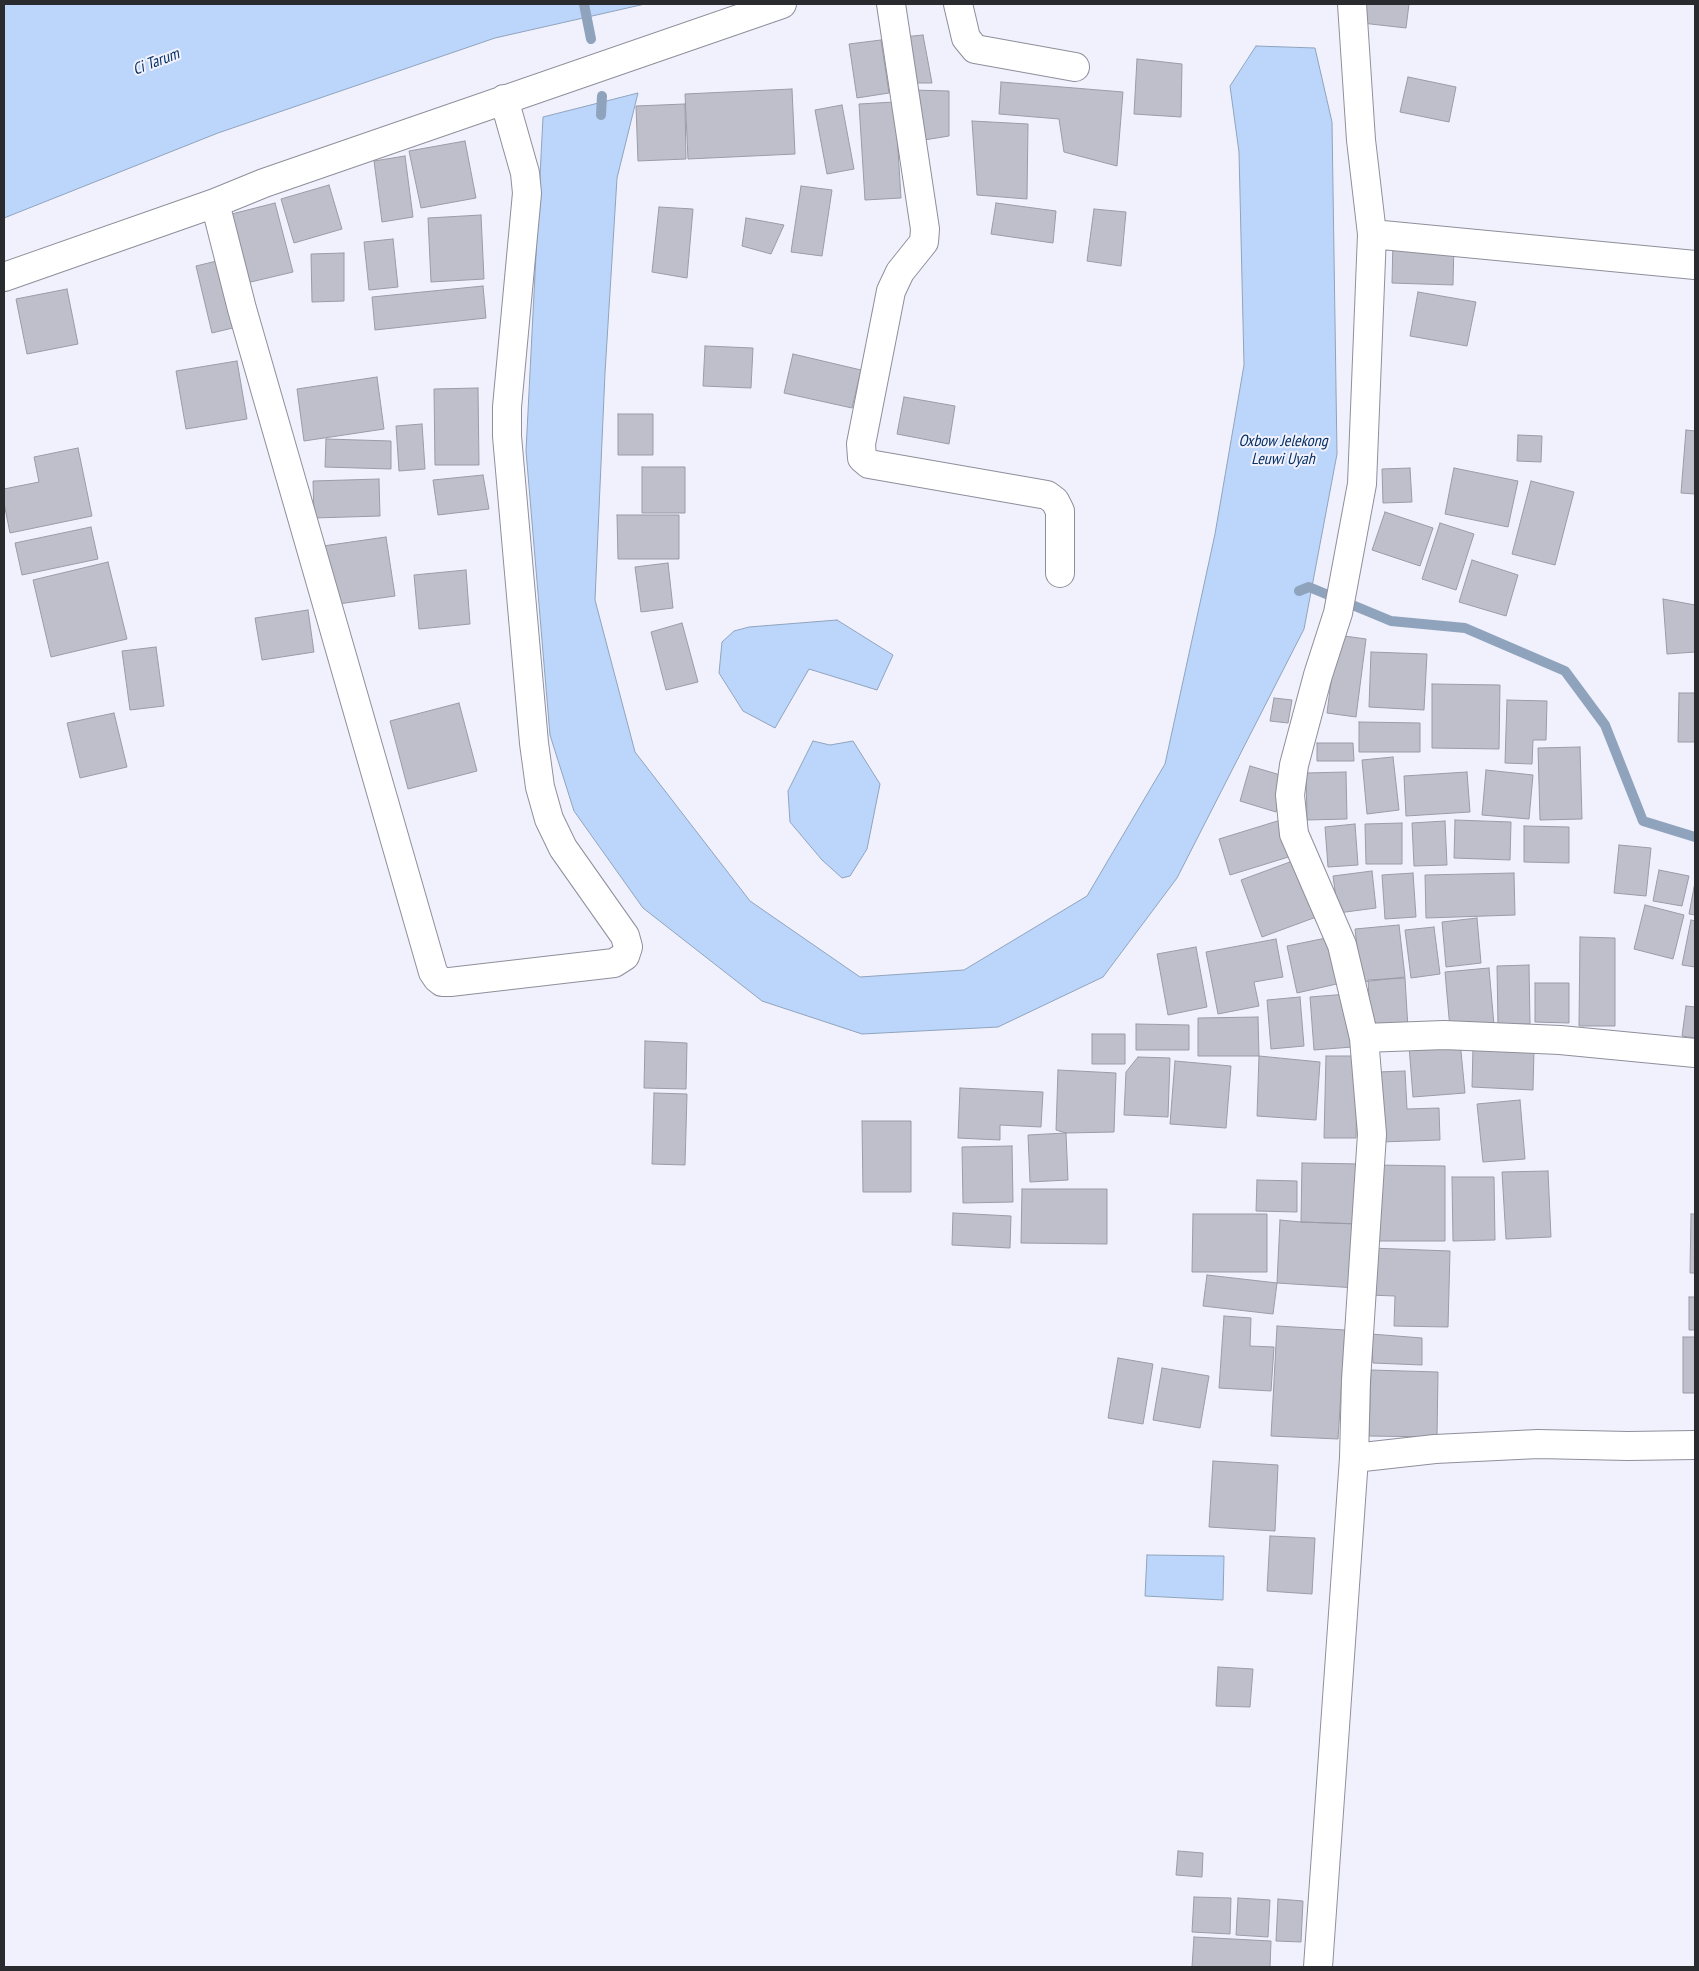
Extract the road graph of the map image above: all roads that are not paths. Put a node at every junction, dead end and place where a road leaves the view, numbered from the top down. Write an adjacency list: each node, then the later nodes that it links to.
1 (782, 4): 6 (street)
2 (891, 4): 11 (street)
3 (958, 4): 5 (street)
4 (1352, 4): 8 (street)
5 (1075, 67)
6 (504, 99): 7 (street); 7 (street)
7 (215, 203): 10 (street)
8 (1372, 234): 9 (street); 12 (street)
9 (1695, 265)
10 (4, 277)
11 (1060, 573)
12 (1364, 1038): 13 (street); 15 (street)
13 (1695, 1053)
14 (1695, 1445): 15 (street)
15 (1354, 1458): 16 (street)
16 (1318, 1967)

